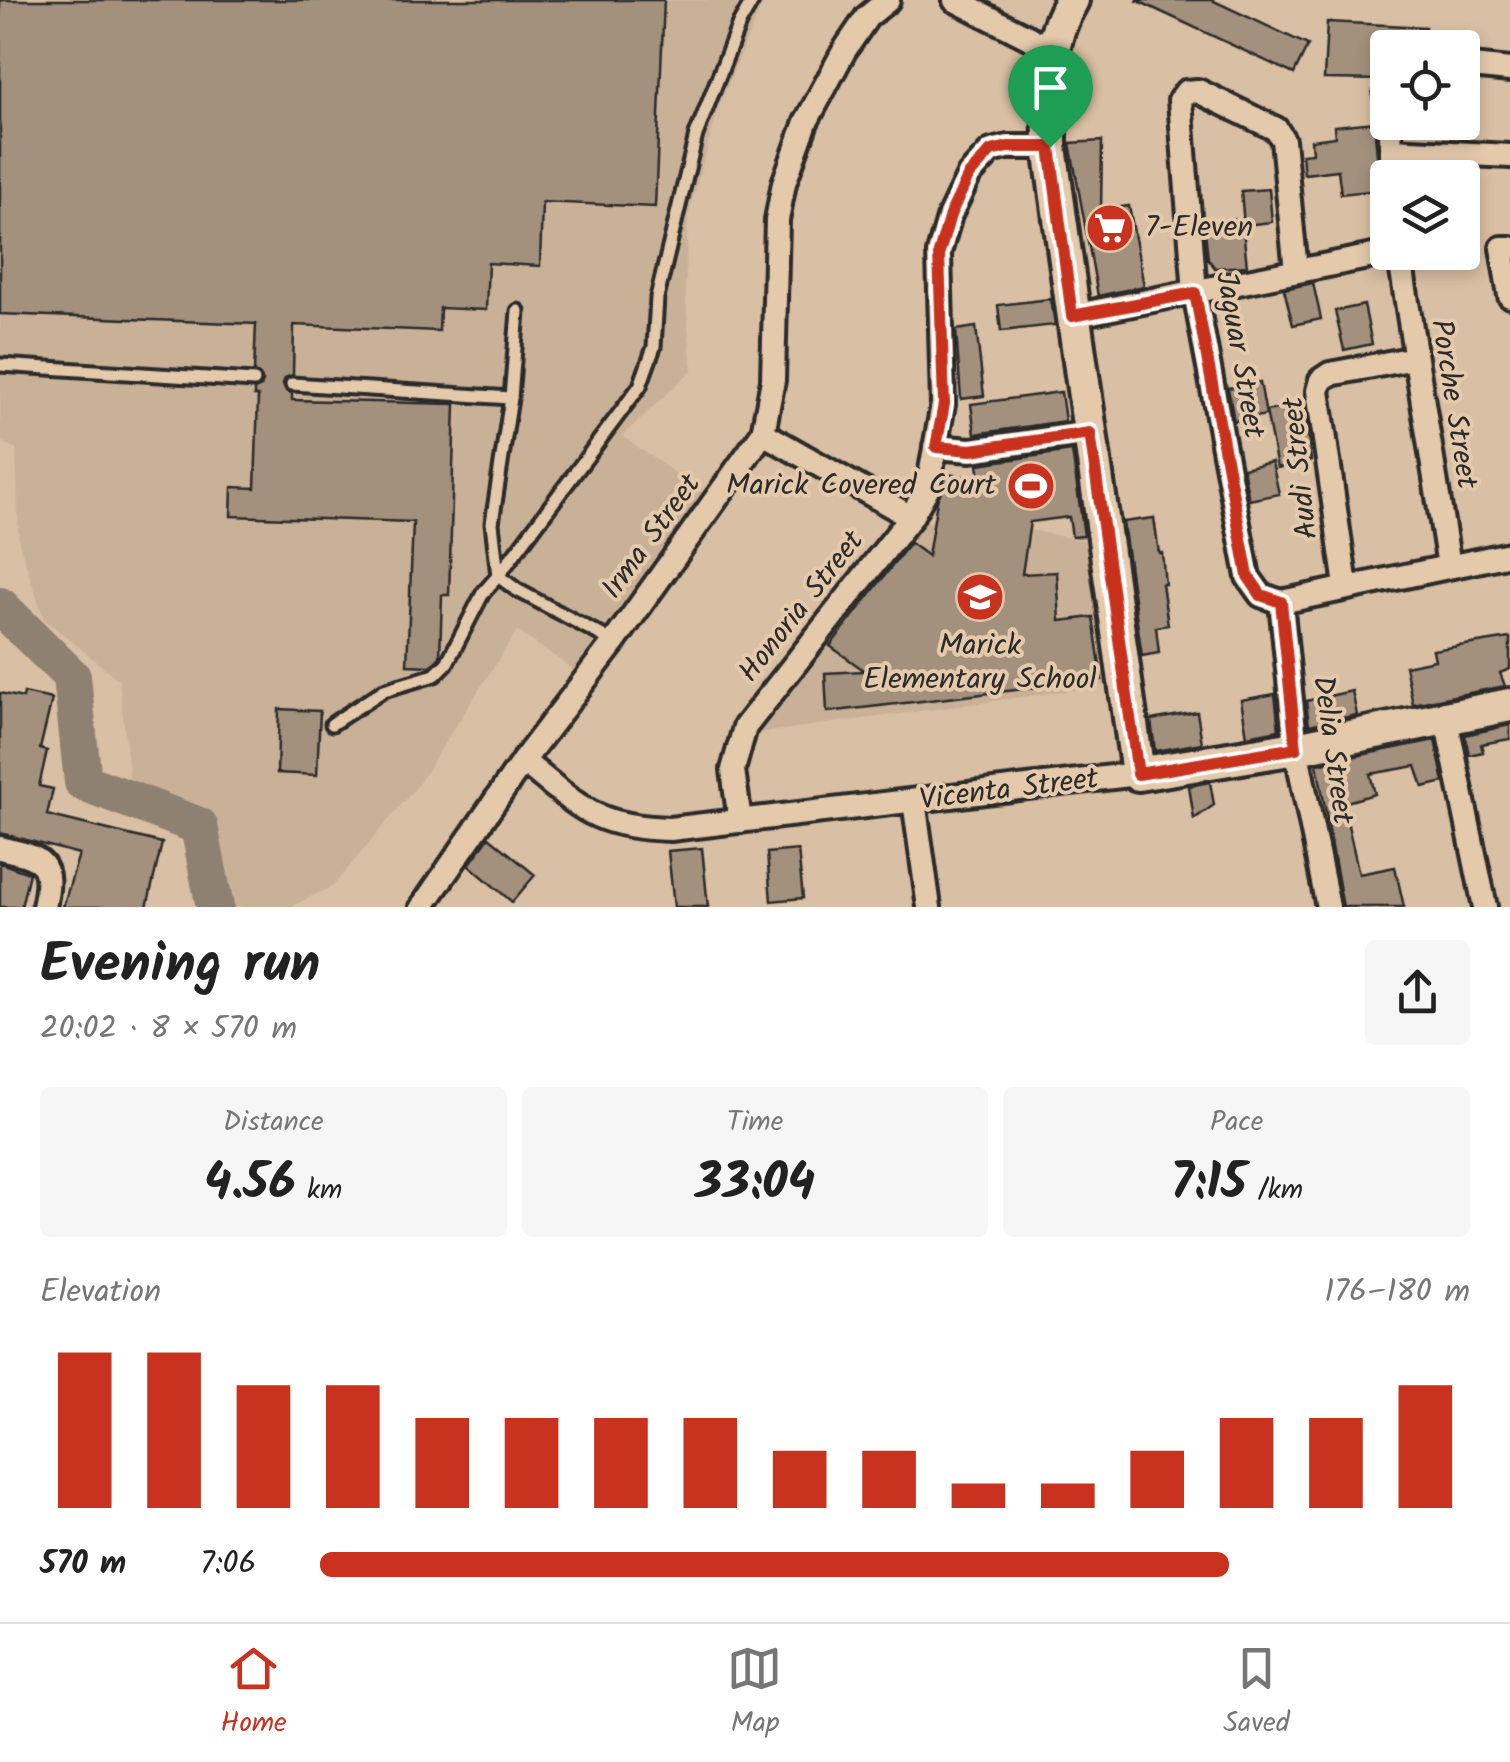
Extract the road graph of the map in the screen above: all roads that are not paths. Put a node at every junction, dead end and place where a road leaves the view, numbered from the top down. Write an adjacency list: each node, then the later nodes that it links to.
1 (753, 0): 32 (lane)
2 (888, 0): 26 (street, Irma Street)
3 (955, 0): 5 (street)
4 (1072, 0): 5 (street)
5 (1050, 49): 9 (street)
6 (1480, 67): 7 (street)
7 (1510, 70)
8 (1391, 140): 10 (street)
9 (1050, 147): 20 (street); 28 (street, Honoria Street)
10 (1392, 150): 11 (street); 12 (street)
11 (1510, 156)
12 (1393, 160)
13 (1510, 248): 18 (street)
14 (1370, 257): 16 (street)
15 (1399, 270): 21 (street, Porche Street)
16 (1296, 271): 17 (street); 17 (street, Jaguar Street)
17 (1195, 293): 20 (street); 34 (street, Jaguar Street)
18 (1510, 296)
19 (518, 310): 25 (lane)
20 (1072, 316): 27 (street)
21 (1415, 358): 31 (street, Porche Street); 33 (street, Audi Street)
22 (0, 366): 23 (lane)
23 (254, 381)
24 (292, 384): 25 (lane)
25 (511, 398): 32 (lane)
26 (763, 432): 29 (street); 35 (street, Irma Street)
27 (1090, 433): 28 (street); 41 (street)
28 (936, 447): 29 (street, Honoria Street)
29 (911, 517): 43 (street, Honoria Street)
30 (1510, 554): 31 (street)
31 (1449, 566): 33 (street)
32 (498, 576): 35 (lane); 38 (lane)
33 (1346, 586): 34 (street)
34 (1281, 602): 39 (street, Delia Street)
35 (614, 642): 40 (street, Irma Street)
36 (1510, 705): 37 (street, Vicenta Street)
37 (1446, 719): 39 (street, Vicenta Street); 49 (street)
38 (332, 724)
39 (1296, 748): 41 (street, Vicenta Street); 48 (street, Delia Street)
40 (523, 761): 43 (street, Vicenta Street); 46 (street, Irma Street)
41 (1138, 774): 42 (street, Vicenta Street)
42 (914, 801): 43 (street, Vicenta Street); 47 (street)
43 (740, 821)
44 (0, 848): 45 (street)
45 (44, 907)
46 (422, 907)
47 (928, 907)
48 (1328, 907)
49 (1486, 907)

